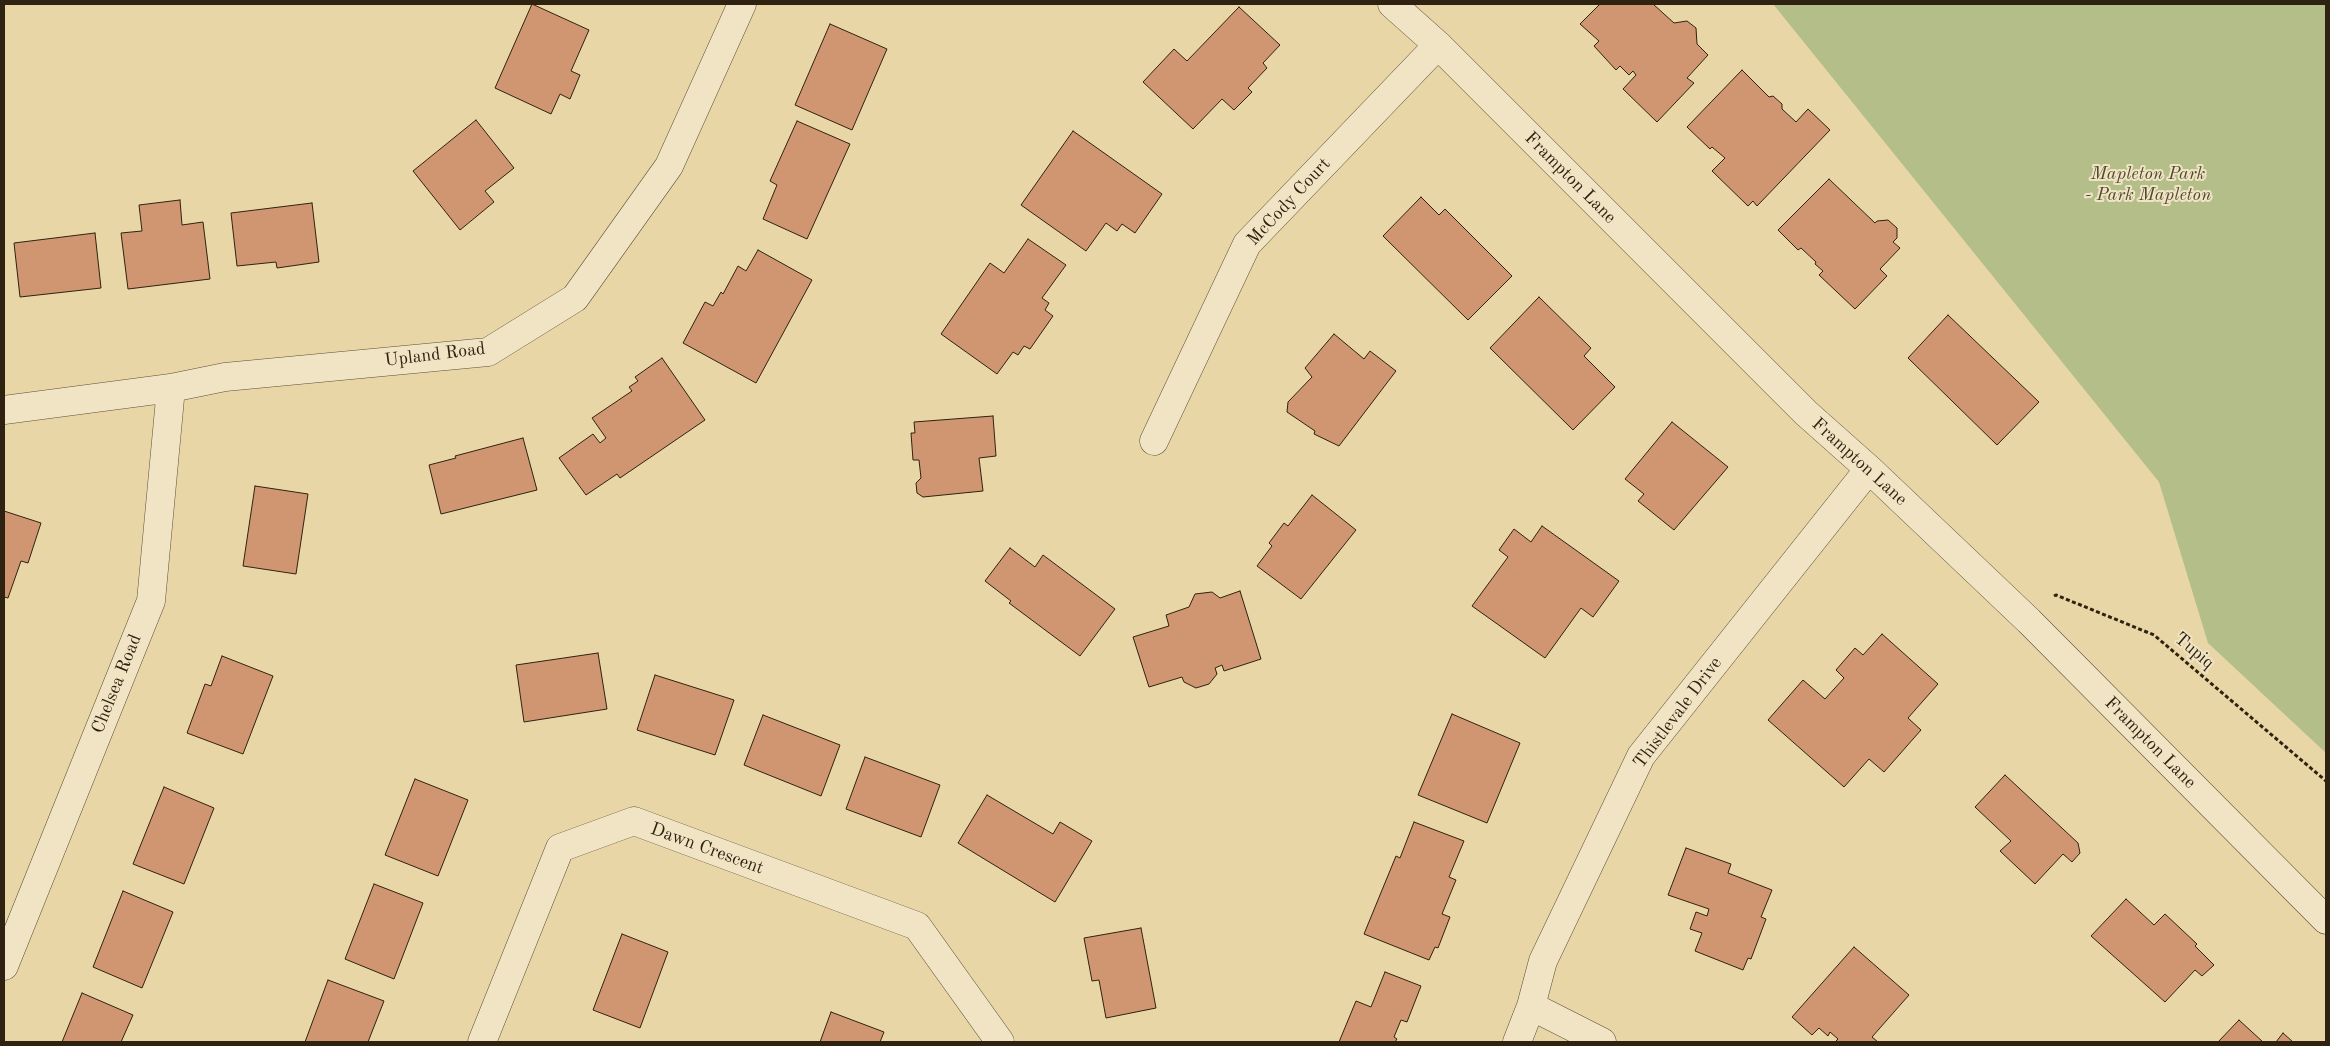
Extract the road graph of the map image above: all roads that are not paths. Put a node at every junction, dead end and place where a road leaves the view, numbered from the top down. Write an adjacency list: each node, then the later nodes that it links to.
1 (742, 4): 4 (street, Upland Road)
2 (1392, 4): 3 (street, Frampton Lane)
3 (1438, 45): 6 (street, McCody Court); 7 (street, Frampton Lane)
4 (171, 388): 5 (street, Upland Road); 9 (street, Chelsea Road)
5 (4, 410)
6 (1154, 441)
7 (1869, 470): 8 (street, Frampton Lane); 10 (street, Thistlevale Drive)
8 (2326, 920)
9 (4, 966)
10 (1531, 1006): 13 (street, Thistlevale Drive); 14 (street)
11 (482, 1042): 12 (street, Dawn Crescent)
12 (1000, 1042)
13 (1517, 1042)
14 (1602, 1042)

